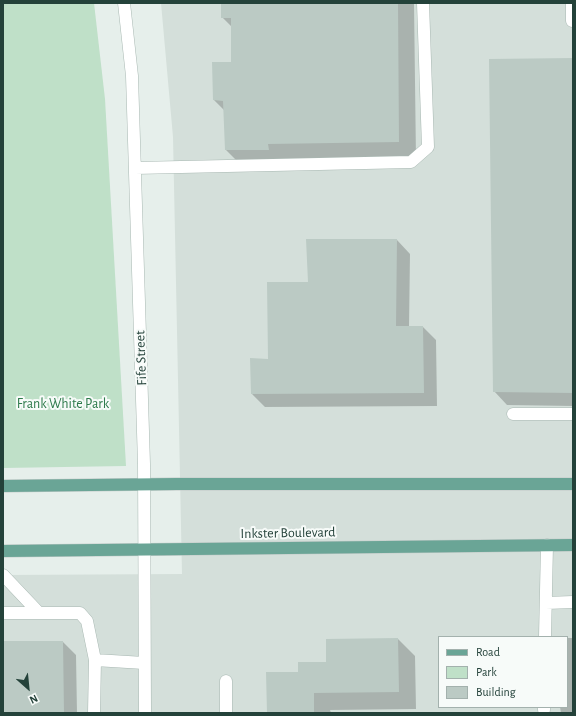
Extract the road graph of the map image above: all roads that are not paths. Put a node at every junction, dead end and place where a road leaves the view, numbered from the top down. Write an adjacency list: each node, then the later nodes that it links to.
1 (124, 3): 5 (street, Fife Street)
2 (423, 3): 5 (street)
3 (572, 3): 4 (street)
4 (573, 21)
5 (135, 168): 8 (street, Fife Street)
6 (513, 414): 7 (street)
7 (573, 414)
8 (144, 484): 9 (main road); 10 (main road); 13 (street, Fife Street)
9 (573, 484)
10 (3, 486)
11 (548, 545): 12 (main road, Inkster Boulevard); 13 (main road, Inkster Boulevard); 17 (street)
12 (573, 545)
13 (144, 550): 14 (main road, Inkster Boulevard); 22 (street, Fife Street)
14 (3, 551)
15 (3, 575): 19 (street)
16 (573, 602): 17 (street)
17 (546, 603): 20 (street)
18 (3, 613): 19 (street)
19 (39, 613): 21 (street)
20 (546, 636)
21 (95, 660): 22 (street); 24 (street)
22 (144, 663): 25 (street, Fife Street)
23 (226, 681): 26 (street)
24 (94, 713)
25 (144, 713)
26 (226, 713)

